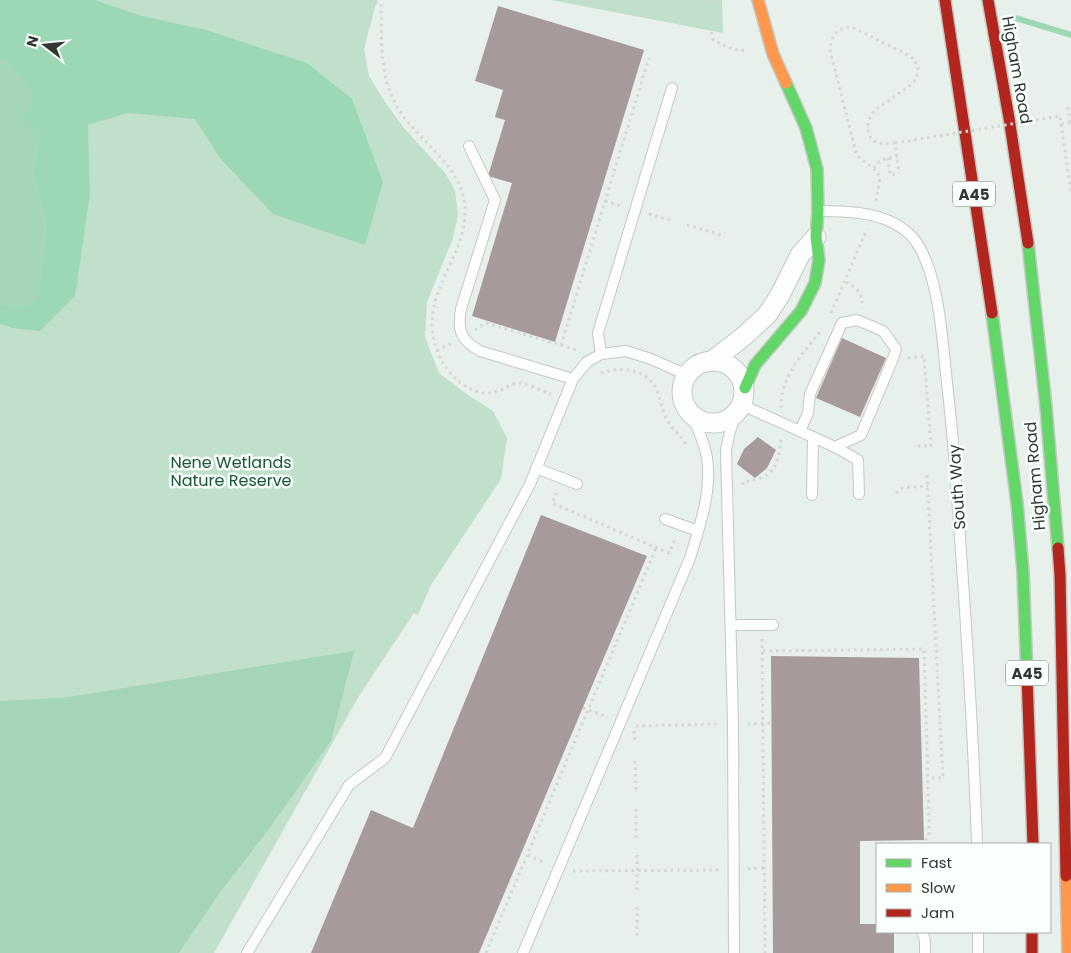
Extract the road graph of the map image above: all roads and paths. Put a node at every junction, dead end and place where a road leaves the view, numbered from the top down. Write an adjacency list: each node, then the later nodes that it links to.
1 (369, 0): 43 (path)
2 (705, 0): 6 (path)
3 (758, 0): 6 (main road)
4 (945, 0): 89 (main road, A45)
5 (988, 0): 110 (main road, Higham Road / A45)
6 (773, 54): 26 (main road)
7 (649, 58): 10 (path)
8 (672, 88): 45 (lane)
9 (631, 93): 10 (path)
10 (638, 94): 19 (path)
11 (1071, 107): 12 (path)
12 (1071, 123): 13 (path, bridge)
13 (1062, 124): 14 (path, bridge); 22 (path)
14 (895, 143): 16 (path); 20 (path)
15 (469, 146): 50 (lane)
16 (897, 156): 17 (path); 21 (path)
17 (888, 158): 20 (path); 21 (path); 21 (path)
18 (609, 166): 19 (path)
19 (615, 168): 24 (path)
20 (874, 168): 23 (path)
21 (899, 173)
22 (1071, 193)
23 (877, 199)
24 (605, 201): 25 (path); 31 (path)
25 (625, 207)
26 (818, 211): 33 (main road); 88 (lane, South Way)
27 (642, 212): 28 (path)
28 (670, 220)
29 (687, 225): 32 (path)
30 (590, 228): 31 (path)
31 (596, 229): 35 (path)
32 (725, 236)
33 (816, 237): 47 (street); 52 (main road)
34 (574, 280): 35 (path)
35 (580, 282): 39 (path)
36 (846, 282): 37 (path)
37 (859, 315)
38 (561, 323): 39 (path)
39 (566, 325): 42 (path)
40 (472, 332): 42 (path)
41 (453, 342): 43 (path)
42 (560, 345): 44 (path)
43 (438, 351): 51 (path)
44 (581, 353)
45 (601, 354): 49 (lane); 50 (lane)
46 (904, 358): 57 (path)
47 (712, 361): 49 (street); 52 (street)
48 (596, 374): 59 (path)
49 (687, 375): 53 (street)
50 (573, 379): 60 (lane)
51 (553, 394)
52 (741, 403): 53 (street); 54 (lane); 74 (lane)
53 (693, 417): 70 (lane)
54 (800, 431): 56 (lane); 58 (lane)
55 (782, 436): 64 (path)
56 (813, 437): 58 (lane); 68 (lane)
57 (915, 446)
58 (835, 447): 67 (lane)
59 (689, 453)
60 (536, 468): 62 (lane); 102 (lane)
61 (927, 475): 63 (path)
62 (577, 484)
63 (928, 486): 66 (path); 83 (path)
64 (742, 490)
65 (550, 491): 72 (path)
66 (896, 493)
67 (859, 494)
68 (812, 495)
69 (666, 519): 70 (lane)
70 (698, 531): 93 (lane)
71 (677, 535): 72 (path)
72 (656, 548): 76 (path)
73 (773, 624): 74 (lane)
74 (731, 625): 79 (lane)
75 (583, 708): 76 (path)
76 (589, 710): 77 (path); 90 (path)
77 (612, 718)
78 (772, 723): 80 (path)
79 (733, 724): 80 (path); 81 (path); 94 (lane)
80 (764, 724): 83 (path); 92 (path)
81 (635, 742)
82 (635, 761): 84 (path)
83 (929, 778): 87 (path)
84 (636, 791)
85 (636, 809): 86 (path)
86 (636, 838)
87 (923, 843)
88 (976, 843)
89 (1033, 843)
90 (528, 855): 93 (path); 103 (path)
91 (637, 855): 95 (path)
92 (764, 868): 94 (path); 106 (path)
93 (558, 869): 95 (path); 104 (lane)
94 (733, 870): 95 (path); 105 (lane)
95 (637, 872): 96 (path)
96 (637, 890)
97 (637, 907): 101 (path)
98 (922, 933): 107 (lane)
99 (978, 933): 108 (lane)
100 (1032, 933): 109 (main road)
101 (638, 937)
102 (247, 953)
103 (486, 953)
104 (523, 953)
105 (734, 953)
106 (765, 953)
107 (925, 953)
108 (978, 953)
109 (1032, 953)
110 (1068, 953)

